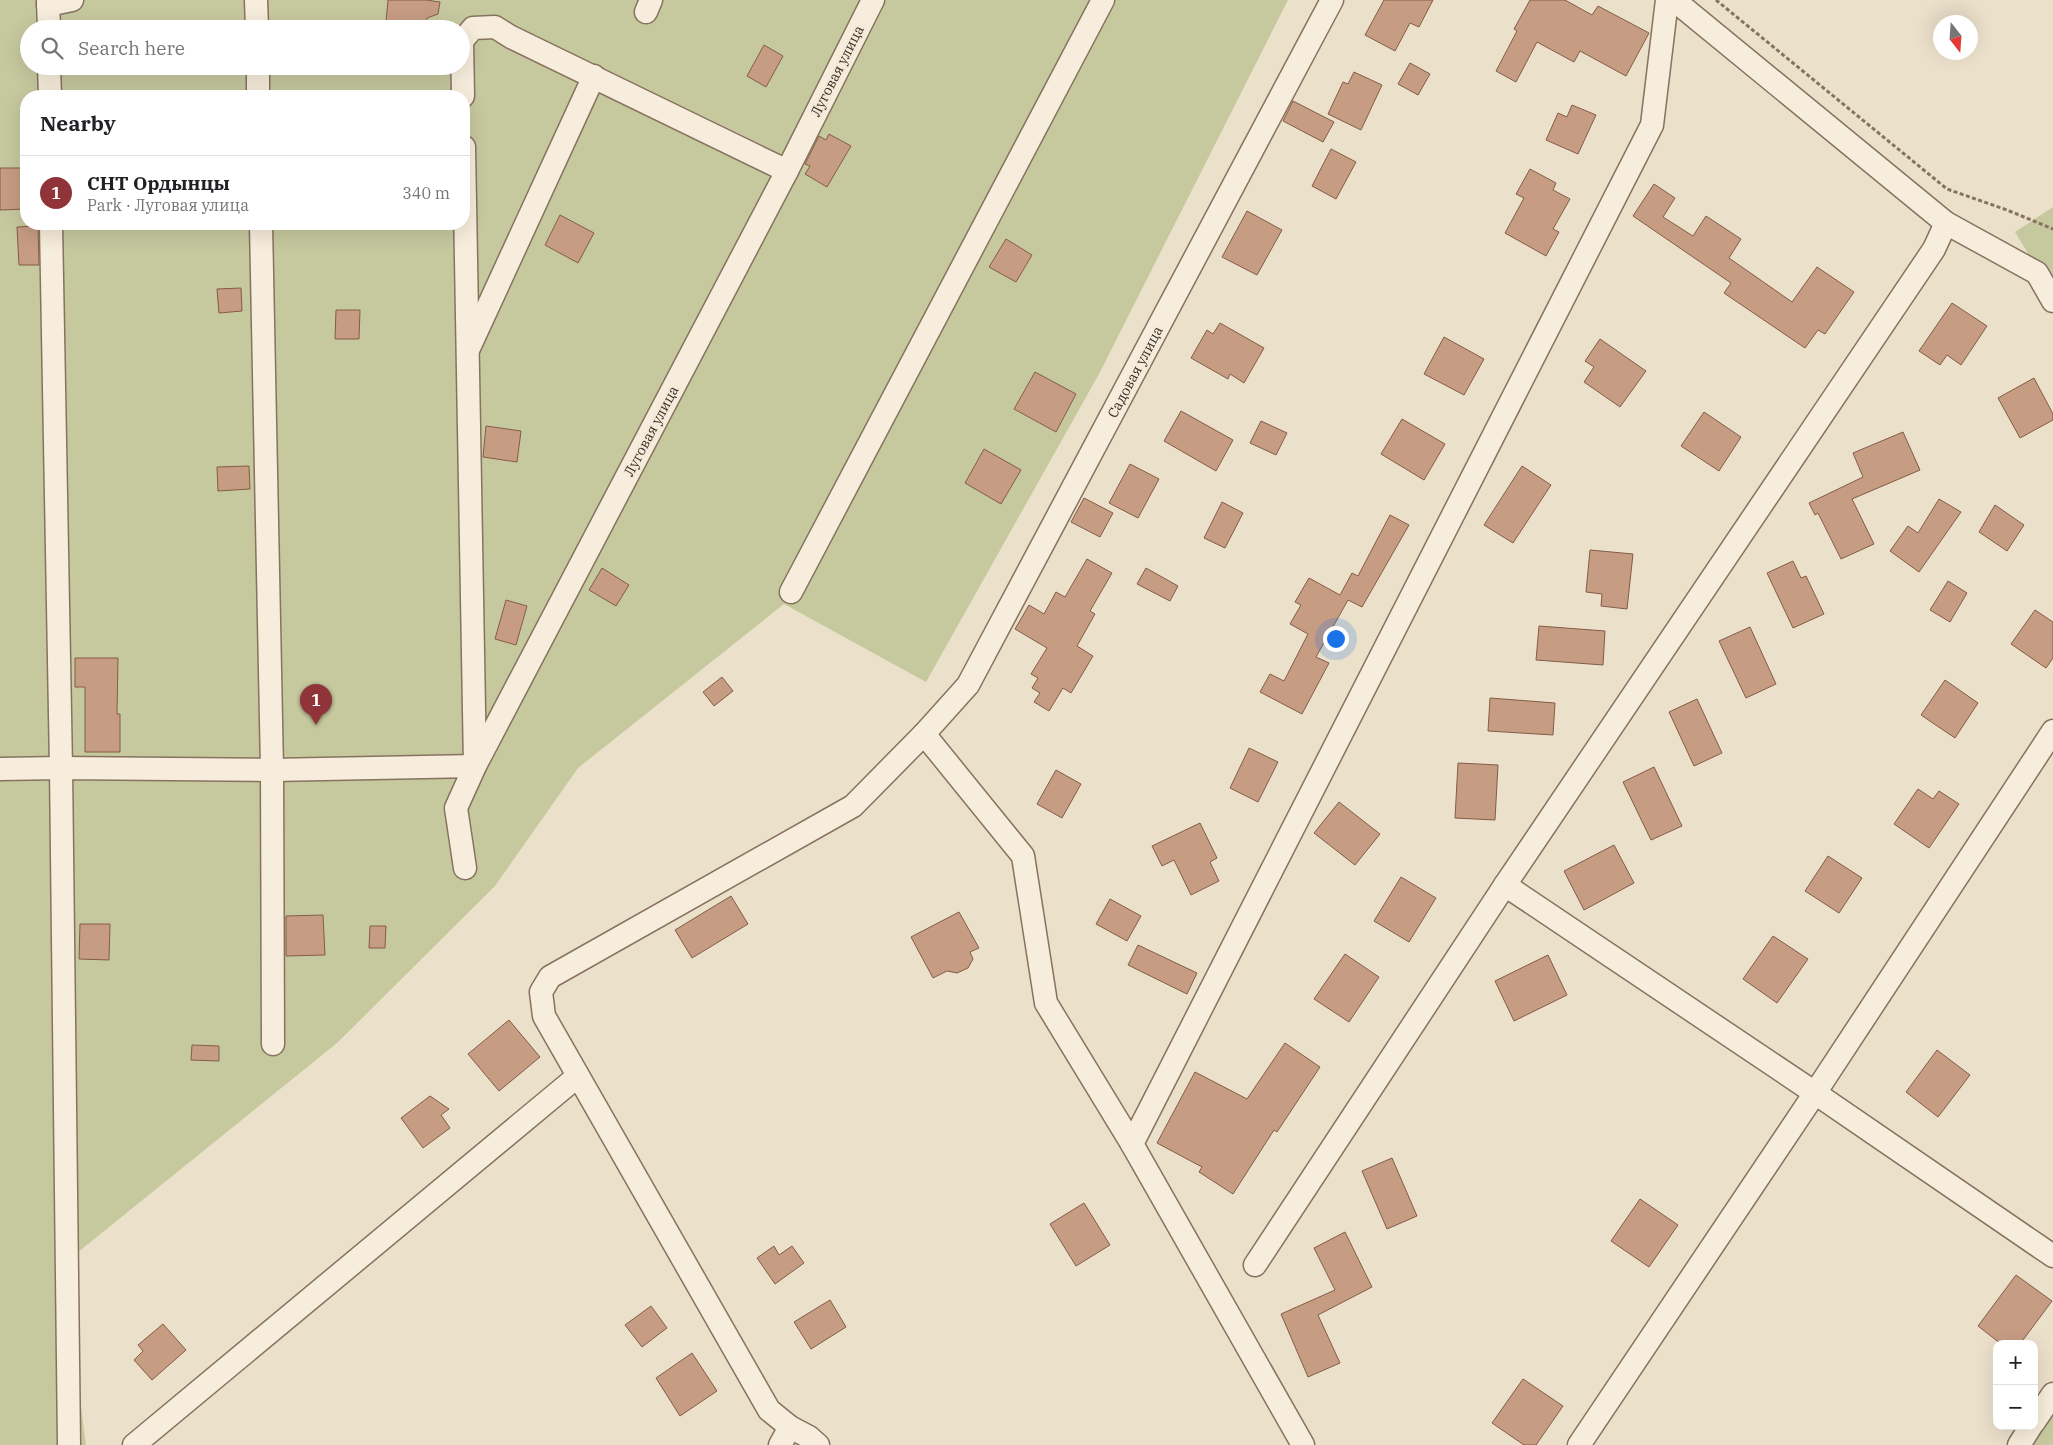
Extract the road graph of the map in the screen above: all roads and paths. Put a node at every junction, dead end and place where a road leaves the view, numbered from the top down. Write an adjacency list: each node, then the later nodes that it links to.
1 (72, 0): 9 (street)
2 (256, 0): 11 (street)
3 (873, 0): 20 (street, Луговая улица)
4 (1103, 0): 28 (street)
5 (1332, 0): 30 (street, Садовая улица)
6 (1667, 0): 40 (street)
7 (1674, 0): 21 (street)
8 (1716, 0): 22 (path)
9 (48, 2): 10 (street)
10 (49, 20)
11 (257, 20)
12 (470, 31): 16 (street)
13 (49, 75): 17 (street)
14 (258, 75): 18 (street)
15 (463, 75): 19 (street)
16 (594, 76): 20 (street); 27 (street)
17 (50, 90)
18 (258, 90)
19 (463, 90)
20 (787, 171): 31 (street, Луговая улица)
21 (1946, 223): 26 (street); 36 (street)
22 (2053, 229)
23 (51, 230): 32 (street)
24 (261, 230): 34 (street)
25 (465, 230): 27 (street)
26 (2053, 301)
27 (466, 353): 31 (street)
28 (791, 592)
29 (2053, 731): 39 (street)
30 (924, 734): 38 (street, Садовая улица); 40 (street)
31 (475, 766): 34 (street); 35 (street, Луговая улица)
32 (61, 768): 33 (street); 34 (street); 47 (street)
33 (0, 769)
34 (272, 770): 37 (street)
35 (465, 868)
36 (1505, 885): 39 (street); 42 (street)
37 (273, 1044)
38 (578, 1076): 46 (street, Садовая улица); 48 (street)
39 (1816, 1093): 41 (street); 51 (street)
40 (1132, 1144): 50 (street)
41 (2053, 1256)
42 (1255, 1265)
43 (2053, 1394): 44 (street)
44 (2038, 1416)
45 (2028, 1430): 52 (street)
46 (785, 1436): 49 (street, Садовая улица)
47 (69, 1445)
48 (134, 1445)
49 (818, 1445)
50 (1303, 1445)
51 (1580, 1445)
52 (2019, 1445)

